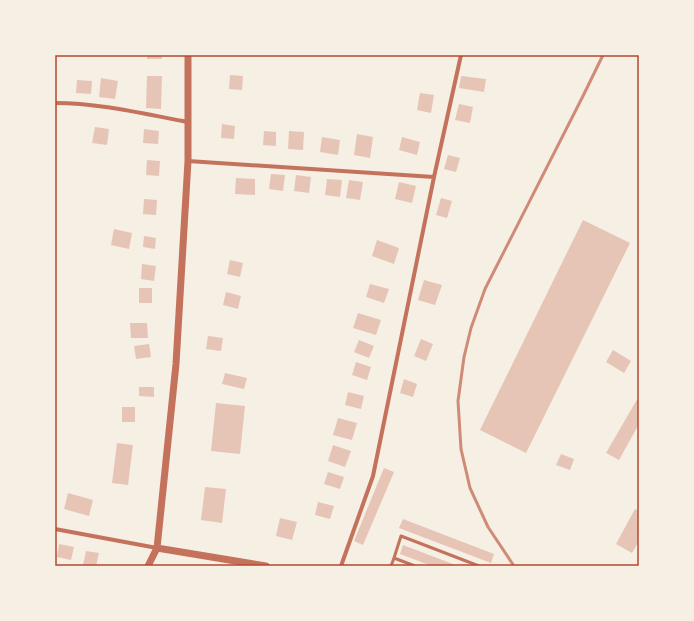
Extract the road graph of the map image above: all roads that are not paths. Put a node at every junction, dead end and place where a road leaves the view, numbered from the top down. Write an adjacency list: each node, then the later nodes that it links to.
1 (188, 55): 4 (street)
2 (461, 55): 6 (street)
3 (55, 103): 4 (street)
4 (188, 122): 5 (street)
5 (188, 161): 6 (street); 8 (street)
6 (434, 177): 12 (street)
7 (55, 528): 8 (street)
8 (157, 548): 10 (street); 11 (street)
9 (394, 558): 13 (lane); 14 (lane); 15 (lane)
10 (148, 566)
11 (266, 566)
12 (341, 566)
13 (391, 566)
14 (415, 566)
15 (479, 566)

